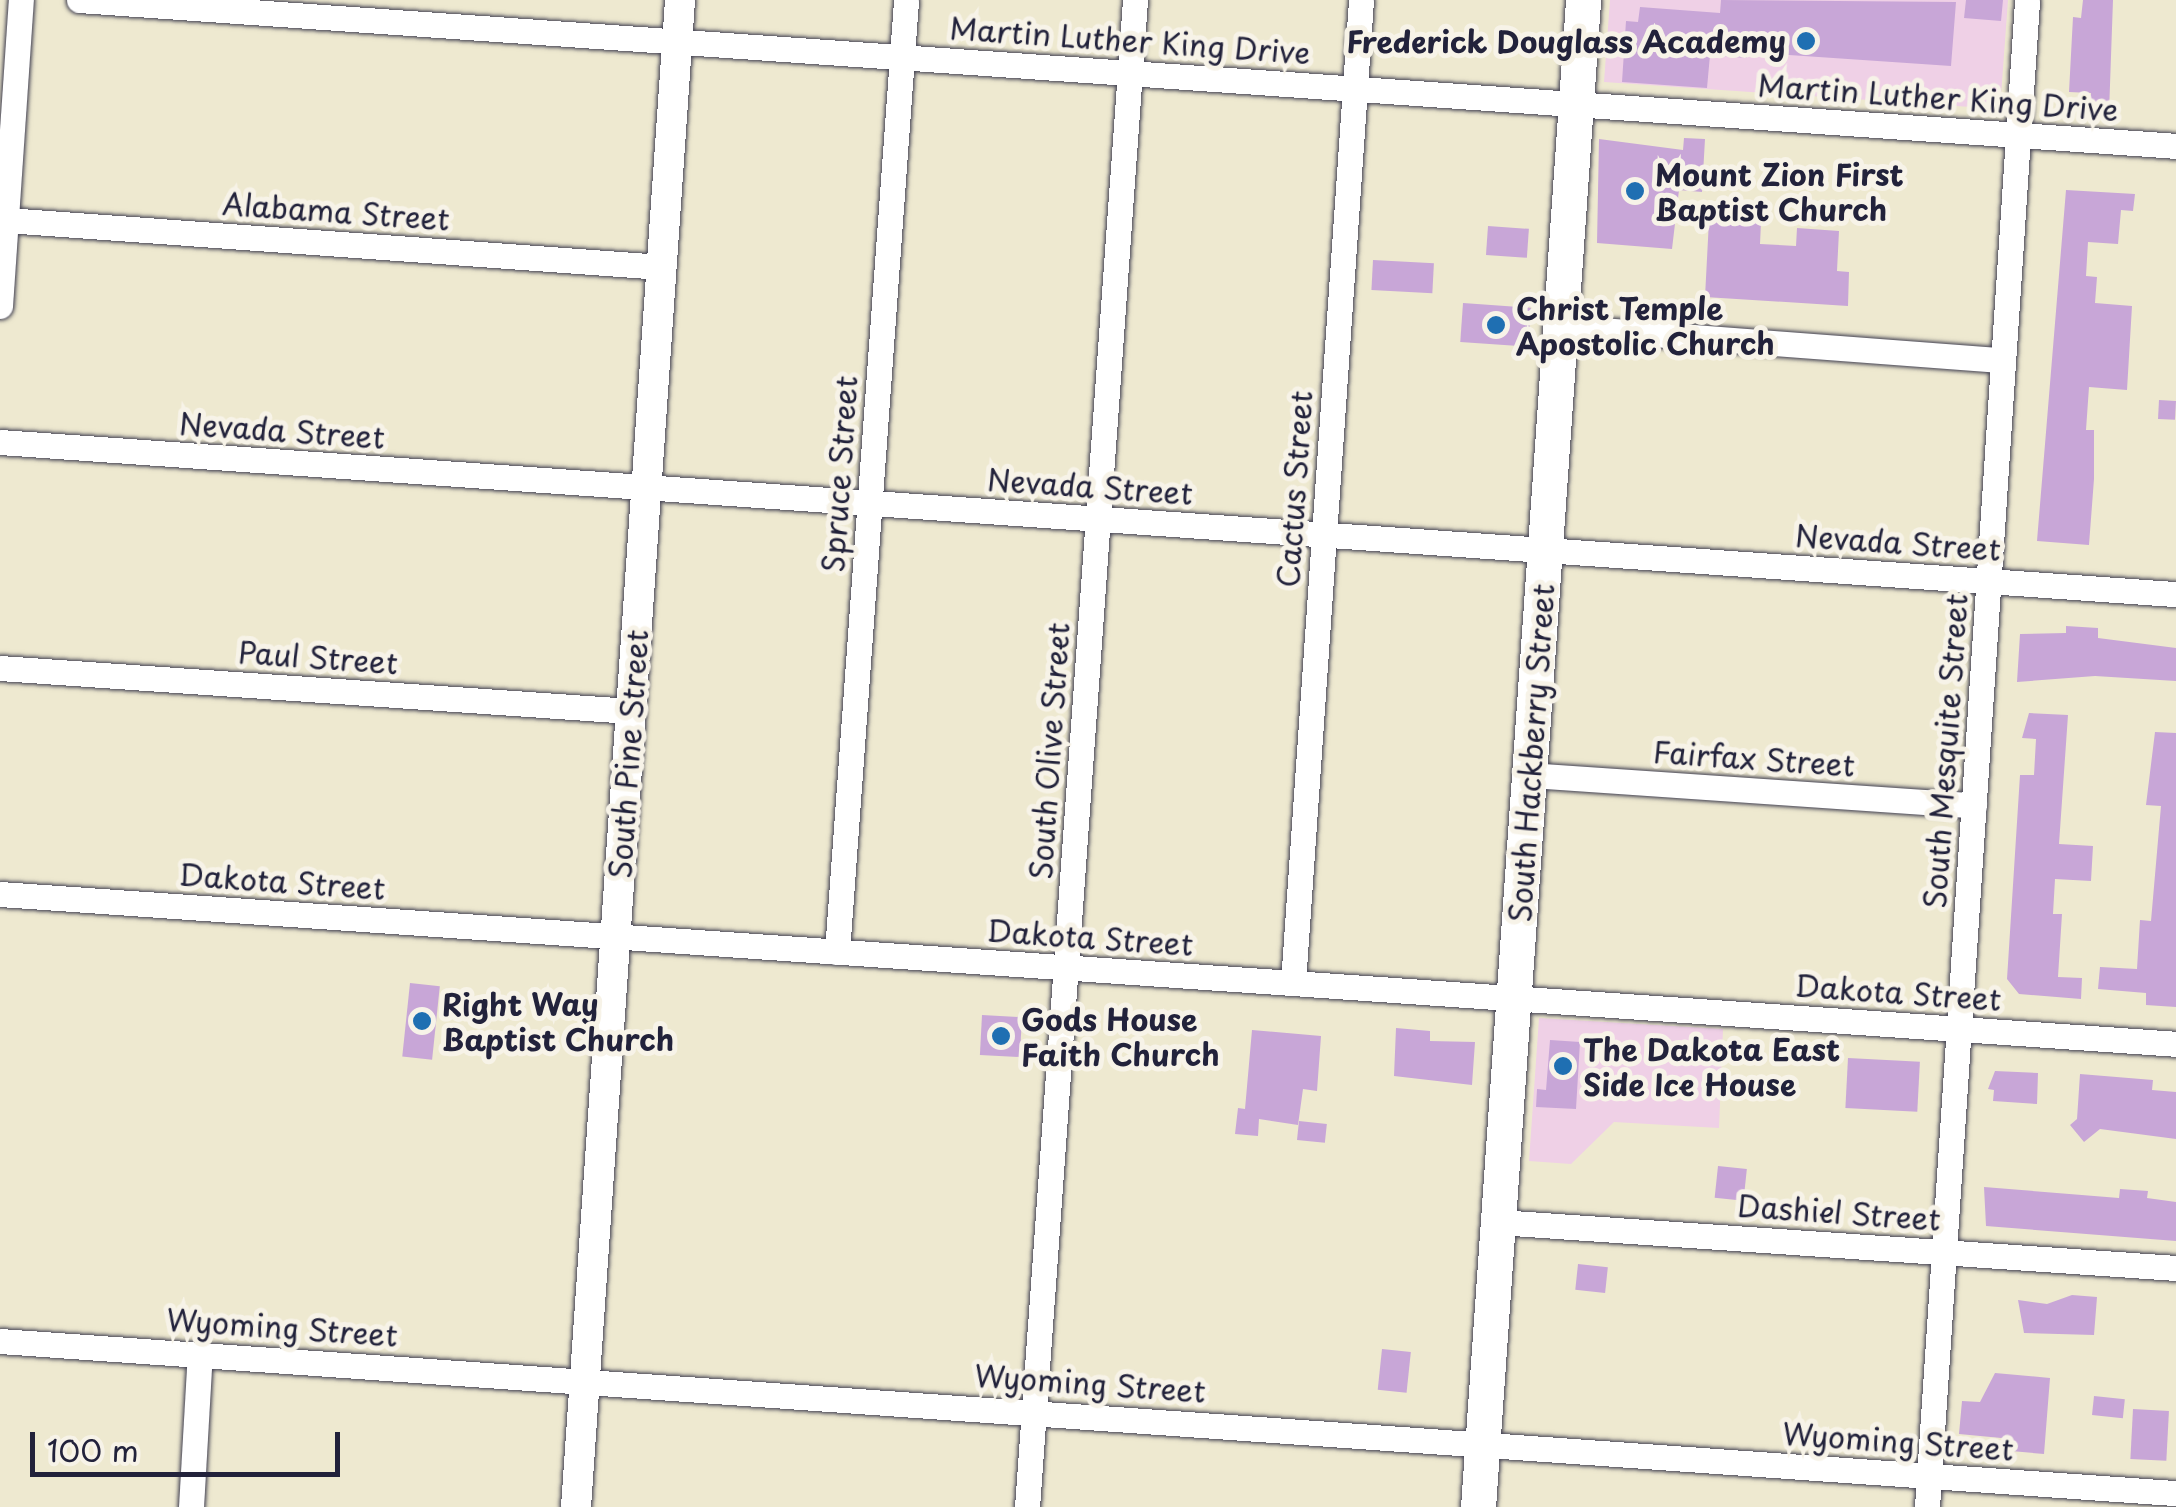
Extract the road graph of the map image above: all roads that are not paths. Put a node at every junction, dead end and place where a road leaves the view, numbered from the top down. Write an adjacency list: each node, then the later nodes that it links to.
1 (21, 0): 17 (street)
2 (79, 0): 9 (street, Martin Luther King Drive)
3 (680, 0): 10 (street, South Pine Street)
4 (906, 0): 11 (street, Spruce Street)
5 (1135, 0): 12 (street, South Olive Street)
6 (1360, 0): 13 (street, Cactus Street)
7 (1583, 0): 14 (main road, South Hackberry Street)
8 (2026, 0): 15 (street, South Mesquite Street)
9 (188, 4): 10 (street, Martin Luther King Drive)
10 (677, 42): 11 (street, Martin Luther King Drive); 18 (street, South Pine Street)
11 (902, 57): 12 (street, Martin Luther King Drive); 24 (street, Spruce Street)
12 (1130, 73): 13 (street, Martin Luther King Drive); 25 (street, South Olive Street)
13 (1355, 88): 14 (street, Martin Luther King Drive); 26 (street, Cactus Street)
14 (1576, 104): 15 (street, Martin Luther King Drive); 20 (main road, South Hackberry Street)
15 (2017, 134): 16 (street, Martin Luther King Drive); 21 (street, South Mesquite Street)
16 (2176, 146)
17 (6, 220): 18 (street, Alabama Street); 19 (street)
18 (661, 267): 23 (street, South Pine Street)
19 (0, 306)
20 (1560, 328): 21 (street); 27 (main road, South Hackberry Street)
21 (2002, 360): 28 (street, South Mesquite Street)
22 (0, 442): 23 (street, Nevada Street)
23 (646, 488): 24 (street, Nevada Street); 31 (street, South Pine Street)
24 (870, 503): 25 (street, Nevada Street); 36 (street, Spruce Street)
25 (1098, 519): 26 (street, Nevada Street); 37 (street, South Olive Street)
26 (1323, 535): 27 (street, Nevada Street); 38 (street, Cactus Street)
27 (1545, 550): 28 (street, Nevada Street); 32 (main road, South Hackberry Street)
28 (1989, 581): 29 (street, Nevada Street); 33 (street, South Mesquite Street)
29 (2176, 594)
30 (0, 668): 31 (street, Paul Street)
31 (631, 711): 35 (street, South Pine Street)
32 (1529, 774): 33 (street, Fairfax Street); 39 (main road, South Hackberry Street)
33 (1974, 806): 40 (street, South Mesquite Street)
34 (0, 894): 35 (street, Dakota Street)
35 (615, 936): 36 (street, Dakota Street); 47 (street, South Pine Street)
36 (838, 952): 37 (street, Dakota Street)
37 (1066, 968): 38 (street, Dakota Street); 48 (street, South Olive Street)
38 (1294, 983): 39 (street, Dakota Street)
39 (1514, 998): 40 (street, Dakota Street); 42 (main road, South Hackberry Street)
40 (1960, 1029): 41 (street, Dakota Street); 43 (street, South Mesquite Street)
41 (2176, 1044)
42 (1498, 1222): 43 (street, Dashiel Street); 49 (main road, South Hackberry Street)
43 (1944, 1251): 44 (street, Dashiel Street); 50 (street, South Mesquite Street)
44 (2176, 1268)
45 (0, 1341): 46 (street, Wyoming Street)
46 (200, 1353): 47 (street, Wyoming Street); 52 (street)
47 (584, 1380): 48 (street, Wyoming Street); 53 (street, South Pine Street)
48 (1034, 1412): 49 (street, Wyoming Street); 54 (street, South Olive Street)
49 (1483, 1444): 50 (street, Wyoming Street); 55 (main road, South Hackberry Street)
50 (1929, 1477): 51 (street, Wyoming Street); 56 (street, South Mesquite Street)
51 (2176, 1493)
52 (191, 1507)
53 (576, 1507)
54 (1027, 1507)
55 (1478, 1507)
56 (1927, 1507)

